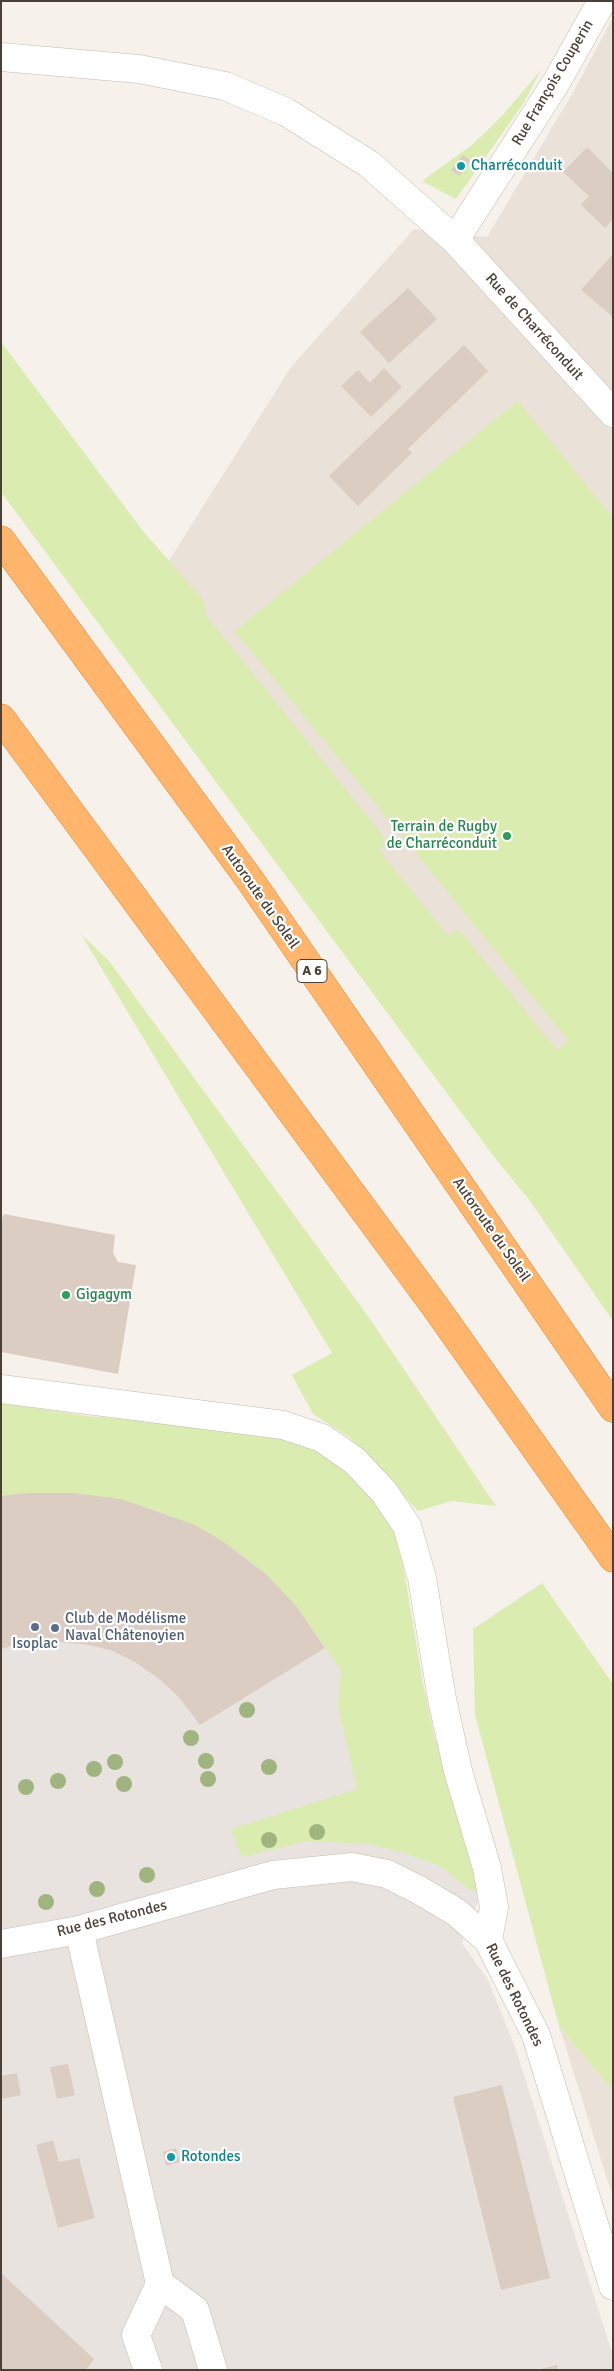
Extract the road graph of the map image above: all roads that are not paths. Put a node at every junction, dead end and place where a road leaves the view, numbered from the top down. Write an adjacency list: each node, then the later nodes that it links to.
1 (602, 1): 3 (street, Rue François Couperin)
2 (1, 57): 3 (street, Rue de Charréconduit)
3 (455, 240): 4 (street, Rue de Charréconduit)
4 (613, 413)
5 (1, 540): 8 (highway, Autoroute du Soleil / A 6)
6 (1, 718): 9 (highway)
7 (1, 1389): 11 (street)
8 (613, 1408)
9 (613, 1558)
10 (79, 1930): 11 (street, Rue des Rotondes); 12 (street, Rue des Rotondes); 13 (street)
11 (488, 1940): 14 (street, Rue des Rotondes)
12 (1, 1944)
13 (160, 2284): 15 (street); 16 (street)
14 (613, 2286)
15 (148, 2370)
16 (213, 2370)

